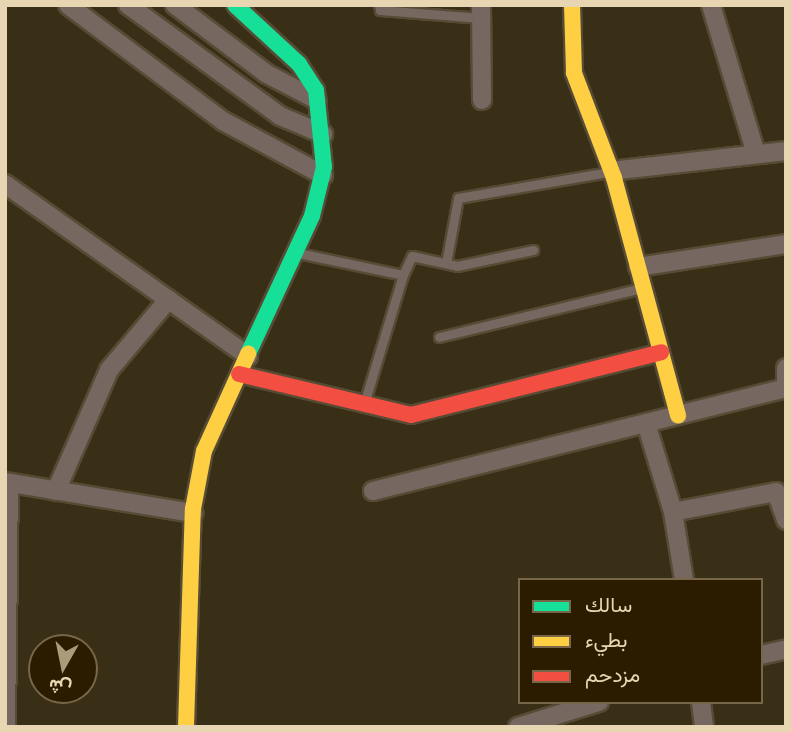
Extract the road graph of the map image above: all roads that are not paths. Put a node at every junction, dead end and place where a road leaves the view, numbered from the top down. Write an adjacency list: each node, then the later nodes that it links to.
1 (68, 5): 15 (street)
2 (128, 5): 11 (street)
3 (175, 5): 9 (street)
4 (235, 5): 9 (street)
5 (379, 5): 8 (lane)
6 (572, 5): 14 (street)
7 (711, 5): 13 (street)
8 (481, 12): 10 (street)
9 (317, 100): 11 (street)
10 (482, 100)
11 (323, 134): 15 (street)
12 (786, 151): 13 (street)
13 (756, 154): 14 (street)
14 (611, 171): 20 (lane); 21 (street)
15 (323, 175): 19 (street)
16 (6, 186): 24 (street)
17 (786, 244): 21 (street)
18 (533, 250): 20 (lane)
19 (296, 253): 22 (lane); 27 (street)
20 (446, 263): 22 (lane)
21 (638, 267): 23 (street)
22 (403, 275): 31 (lane)
23 (643, 287): 25 (lane); 26 (street)
24 (168, 300): 27 (street); 35 (street)
25 (439, 337)
26 (661, 352): 31 (street); 32 (street)
27 (248, 356): 29 (street)
28 (786, 368): 30 (street)
29 (239, 374): 31 (street); 39 (street)
30 (786, 385): 32 (street)
31 (363, 406)
32 (678, 415): 33 (street)
33 (646, 424): 36 (street); 38 (street)
34 (7, 483): 35 (street); 43 (street)
35 (56, 491): 39 (street)
36 (373, 491)
37 (784, 509): 38 (street)
38 (673, 512): 40 (street)
39 (193, 513): 47 (street)
40 (684, 578)
41 (786, 649): 42 (street)
42 (763, 655)
43 (6, 679): 46 (street)
44 (593, 704): 48 (street)
45 (701, 704): 49 (street)
46 (6, 727)
47 (186, 727)
48 (518, 727)
49 (704, 727)

